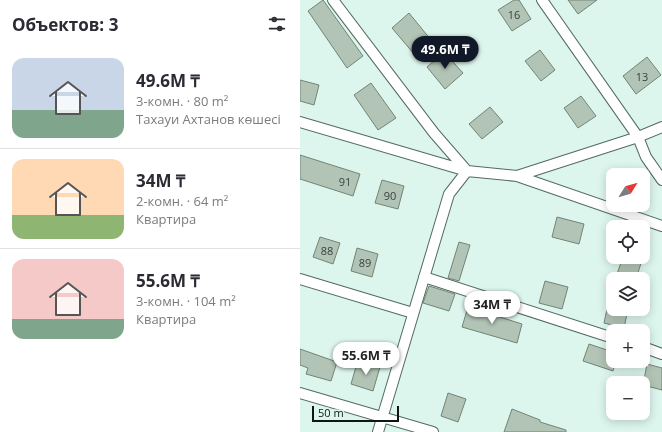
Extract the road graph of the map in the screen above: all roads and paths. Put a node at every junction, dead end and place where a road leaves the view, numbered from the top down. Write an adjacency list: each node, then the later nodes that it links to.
1 (333, 0): 6 (street)
2 (542, 0): 5 (street)
3 (300, 122): 6 (street)
4 (662, 127): 5 (street)
5 (638, 137): 7 (street); 8 (street)
6 (467, 171): 7 (street); 10 (street)
7 (517, 176): 9 (street)
8 (662, 180)
9 (662, 226)
10 (424, 277): 12 (street); 13 (street)
11 (300, 279): 12 (street)
12 (413, 313): 17 (street)
13 (606, 336)
14 (650, 350): 15 (street)
15 (662, 354)
16 (300, 393): 17 (street)
17 (382, 416): 18 (street); 19 (street)
18 (378, 432)
19 (433, 432)

